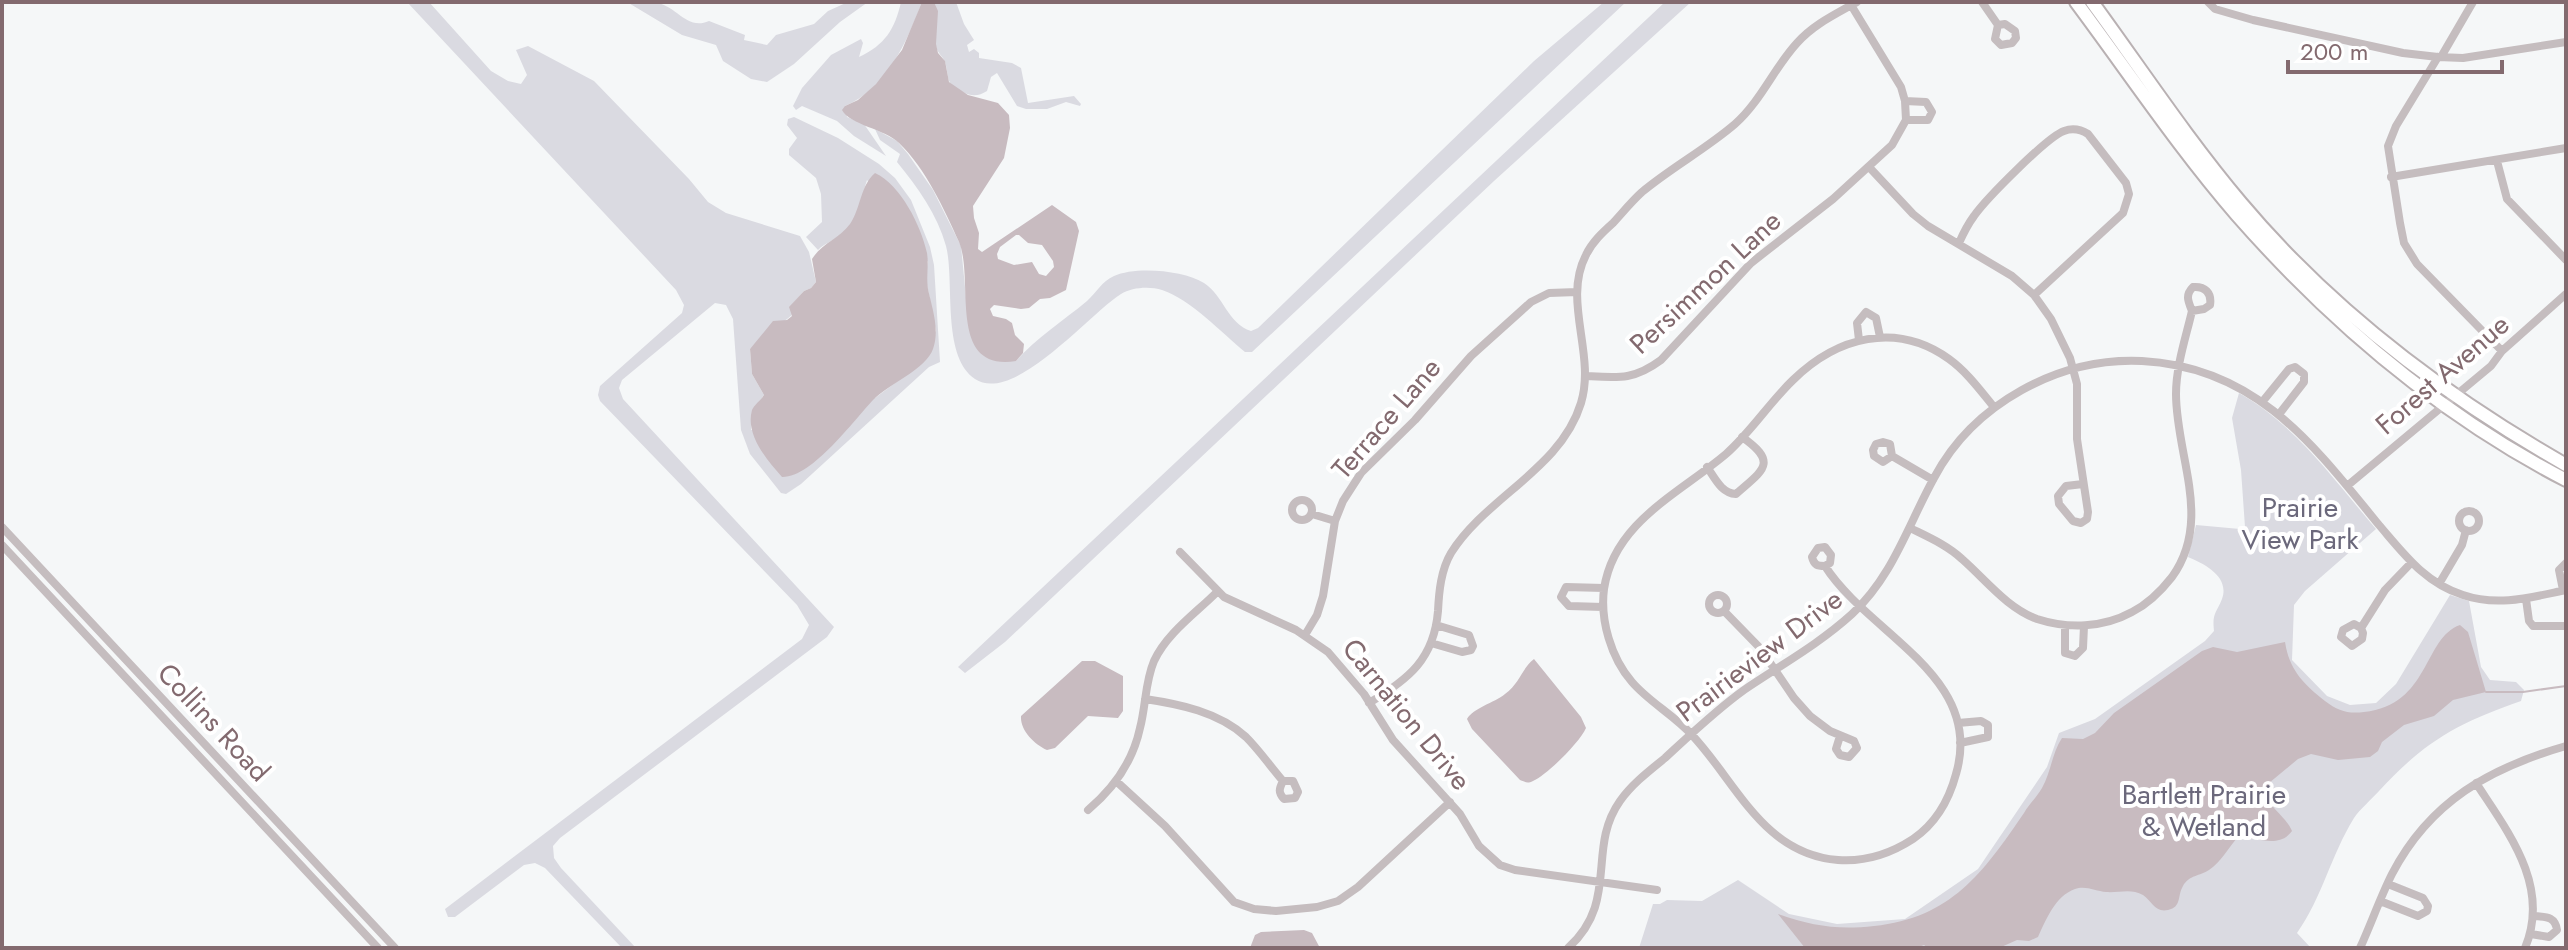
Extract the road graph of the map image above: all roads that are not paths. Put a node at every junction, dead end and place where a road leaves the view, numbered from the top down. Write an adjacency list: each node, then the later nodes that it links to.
1 (1982, 2): 9 (street)
2 (2076, 2): 32 (main road)
3 (2092, 2): 30 (main road)
4 (2208, 2): 8 (street)
5 (2237, 2): 8 (street)
6 (2473, 2): 11 (street)
7 (1854, 4): 12 (street, Persimmon Lane); 20 (street)
8 (2233, 15): 11 (street)
9 (1998, 25)
10 (2566, 42): 11 (street)
11 (2440, 57): 17 (street)
12 (1905, 101): 13 (street, Persimmon Lane); 13 (street, Persimmon Lane)
13 (1906, 120): 16 (street, Persimmon Lane)
14 (2566, 148): 15 (street)
15 (2497, 161): 17 (street); 19 (street)
16 (1869, 167): 18 (street); 29 (street, Persimmon Lane)
17 (2391, 177): 26 (street)
18 (1959, 243): 21 (street); 21 (street)
19 (2566, 260)
20 (1577, 292): 29 (street); 44 (street, Terrace Lane)
21 (2034, 295): 28 (street)
22 (2564, 301): 26 (street, Forest Avenue)
23 (2192, 311): 27 (street)
24 (1880, 337): 25 (street); 25 (street); 33 (street)
25 (1859, 340): 35 (street)
26 (2502, 351): 30 (street, Forest Avenue)
27 (2180, 366): 28 (street, Prairieview Drive); 31 (street, Prairieview Drive); 63 (street)
28 (2073, 369): 33 (street, Prairieview Drive); 41 (street)
29 (1587, 376): 61 (street)
30 (2455, 396): 32 (street, Forest Avenue); 37 (main road)
31 (2263, 401): 34 (street, Prairieview Drive); 34 (street)
32 (2445, 405): 40 (main road); 42 (street, Forest Avenue)
33 (1994, 407): 39 (street, Prairieview Drive)
34 (2280, 413): 42 (street, Prairieview Drive)
35 (1742, 437): 38 (street); 38 (street)
36 (1892, 456): 39 (street)
37 (2566, 465)
38 (1707, 467): 54 (street)
39 (1933, 480): 46 (street, Prairieview Drive)
40 (2566, 480)
41 (2083, 484): 41 (street)
42 (2347, 486): 50 (street, Prairieview Drive)
43 (1312, 514): 44 (street)
44 (1335, 521): 66 (street, Terrace Lane)
45 (2, 527): 88 (street, Collins Road)
46 (1910, 528): 58 (street, Prairieview Drive); 62 (street)
47 (2466, 530): 53 (street)
48 (2, 545): 87 (street, Collins Road)
49 (1180, 552): 56 (street, Carnation Drive)
50 (2411, 563): 53 (street, Prairieview Drive); 65 (street)
51 (2566, 563): 55 (street, Prairieview Drive)
52 (1825, 566): 58 (street)
53 (2439, 584): 57 (street, Prairieview Drive)
54 (1604, 588): 59 (street); 59 (street)
55 (2564, 590): 57 (street, Prairieview Drive)
56 (1217, 592): 66 (street, Carnation Drive); 69 (street)
57 (2526, 599): 64 (street)
58 (1860, 606): 68 (street, Prairieview Drive); 71 (street)
59 (1603, 607): 72 (street)
60 (1724, 611): 68 (street)
61 (1436, 625): 67 (street); 67 (street)
62 (2065, 625): 63 (street); 63 (street)
63 (2084, 626)
64 (2566, 626)
65 (2361, 628)
66 (1305, 635): 70 (street, Carnation Drive)
67 (1431, 643): 70 (street)
68 (1776, 670): 72 (street, Prairieview Drive); 73 (street)
69 (1145, 699): 76 (street); 77 (street)
70 (1369, 703): 79 (street, Carnation Drive)
71 (1958, 723): 74 (street); 74 (street)
72 (1691, 734): 74 (street); 81 (street, Prairieview Drive)
73 (1840, 736)
74 (1960, 743)
75 (2566, 746): 78 (street)
76 (1116, 781): 79 (street); 80 (street)
77 (1283, 781)
78 (2476, 783): 82 (street); 85 (street)
79 (1450, 802): 81 (street, Carnation Drive)
80 (1088, 810)
81 (1601, 882): 83 (street, Carnation Drive); 89 (street, Prairieview Drive)
82 (2388, 884): 84 (street); 84 (street)
83 (1657, 890)
84 (2380, 901): 90 (street)
85 (2534, 916): 86 (street); 86 (street)
86 (2531, 934): 91 (street)
87 (378, 948)
88 (395, 948)
89 (1568, 948)
90 (2360, 948)
91 (2525, 948)

